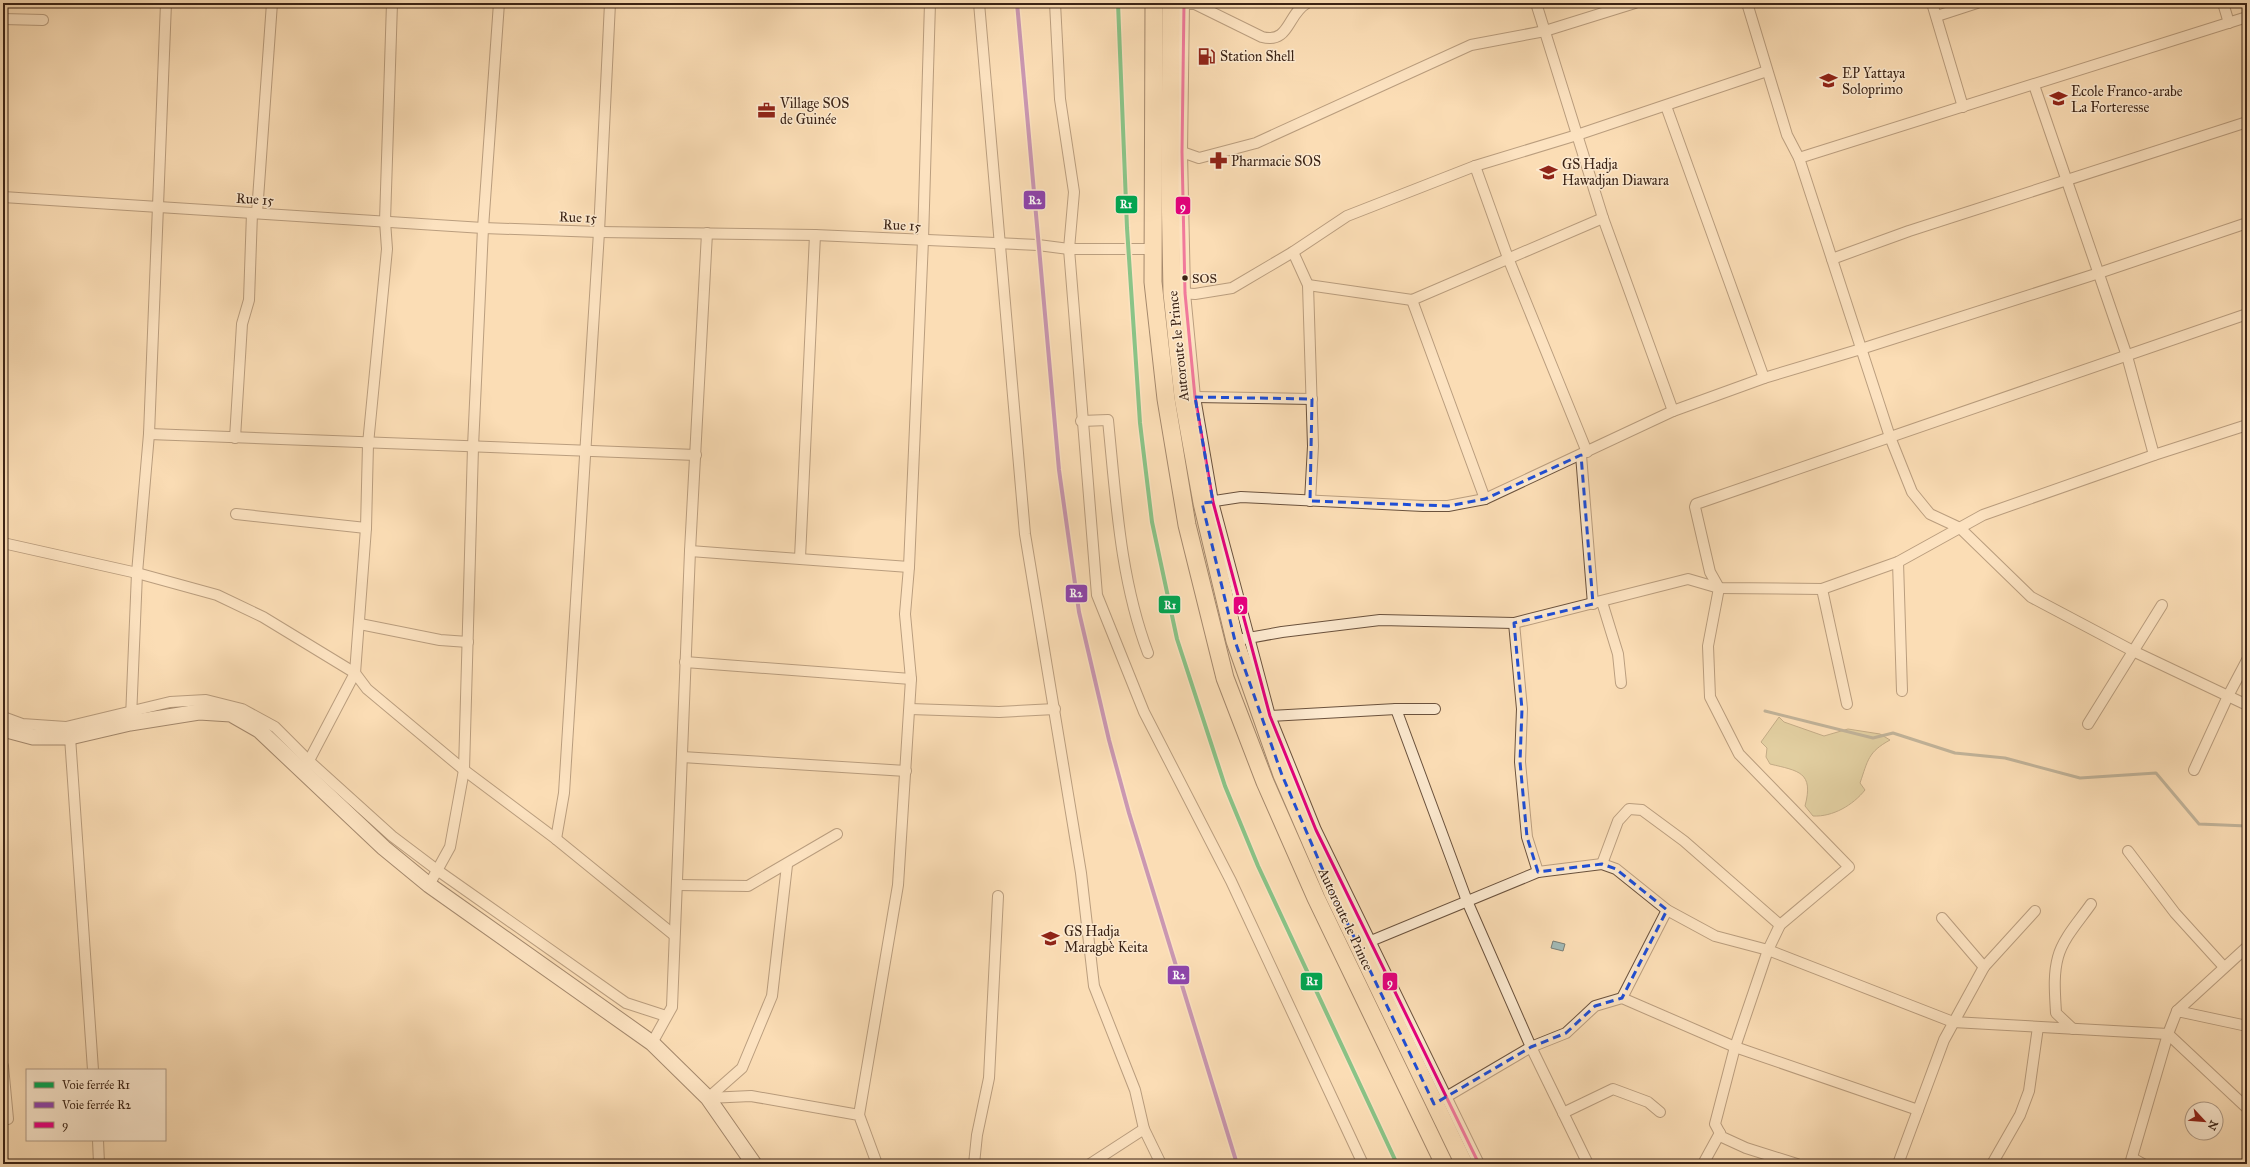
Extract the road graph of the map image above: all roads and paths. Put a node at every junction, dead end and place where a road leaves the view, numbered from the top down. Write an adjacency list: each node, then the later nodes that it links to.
1 (166, 3): 35 (street)
2 (272, 3): 36 (street)
3 (392, 3): 38 (street)
4 (499, 3): 40 (street)
5 (610, 3): 41 (street)
6 (930, 3): 44 (street)
7 (979, 3): 45 (street)
8 (1055, 3): 46 (street)
9 (1154, 3): 47 (main road, Autoroute le Prince)
10 (1178, 3): 11 (street); 30 (main road, Autoroute le Prince)
11 (1307, 3)
12 (1536, 3): 23 (street)
13 (1635, 3): 23 (street)
14 (1747, 3): 24 (street)
15 (1932, 3): 18 (street)
16 (1976, 3): 18 (street)
17 (2223, 3): 22 (street)
18 (1936, 16): 27 (street)
19 (2247, 17): 22 (street)
20 (3, 19): 21 (street)
21 (43, 20)
22 (2229, 23): 25 (street)
23 (1545, 31): 29 (street); 30 (street)
24 (1767, 71): 26 (street); 31 (street)
25 (2034, 85): 27 (street); 33 (street)
26 (1666, 106): 29 (street); 58 (street)
27 (1963, 107): 31 (street)
28 (2247, 122): 33 (street)
29 (1577, 135): 32 (street); 37 (street)
30 (1176, 153): 53 (main road, Autoroute le Prince)
31 (1799, 158): 50 (street)
32 (1475, 166): 48 (street); 49 (street)
33 (2066, 181): 50 (street); 51 (street)
34 (3, 197): 35 (street, Rue 15)
35 (159, 206): 36 (street, Rue 15); 64 (street)
36 (255, 213): 38 (street, Rue 15); 66 (street)
37 (1603, 218): 49 (street); 61 (street)
38 (386, 221): 40 (street, Rue 15); 67 (street)
39 (2247, 223): 51 (street)
40 (483, 228): 41 (street, Rue 15); 68 (street)
41 (600, 232): 42 (street, Rue 15); 69 (street)
42 (707, 233): 43 (street, Rue 15); 71 (street)
43 (815, 235): 44 (street, Rue 15); 81 (street)
44 (923, 240): 45 (street, Rue 15); 83 (street)
45 (1000, 244): 46 (street, Rue 15); 105 (street)
46 (1069, 249): 47 (street, Rue 15); 62 (street)
47 (1153, 249): 173 (main road, Autoroute le Prince)
48 (1293, 252): 52 (street); 53 (street)
49 (1508, 258): 54 (street); 70 (street)
50 (1832, 259): 56 (street)
51 (2099, 273): 56 (street); 57 (street)
52 (1308, 285): 54 (street); 60 (street)
53 (1178, 293): 59 (street); 75 (main road, Autoroute le Prince)
54 (1412, 300): 73 (street)
55 (2247, 314): 57 (street)
56 (1861, 349): 58 (street); 65 (street)
57 (2127, 356): 65 (street); 72 (street)
58 (1764, 378): 61 (street)
59 (1195, 397): 60 (street); 75 (street)
60 (1312, 399): 74 (street)
61 (1673, 411): 70 (street)
62 (1081, 421): 94 (street); 172 (street)
63 (2247, 425): 72 (street)
64 (149, 434): 66 (street); 84 (street)
65 (1890, 437): 78 (street); 85 (street)
66 (235, 438): 67 (street)
67 (368, 444): 68 (street); 77 (street)
68 (473, 447): 69 (street); 92 (street)
69 (586, 450): 71 (street); 120 (street)
70 (1584, 454): 73 (street); 87 (street)
71 (696, 455): 80 (street)
72 (2154, 455): 78 (street)
73 (1485, 499): 74 (street)
74 (1310, 501): 75 (street)
75 (1208, 502): 91 (main road, Autoroute le Prince)
76 (236, 514): 77 (street)
77 (366, 528): 90 (street)
78 (1960, 528): 82 (street); 93 (street)
79 (3, 543): 84 (street)
80 (690, 551): 81 (street); 96 (street)
81 (800, 558): 83 (street)
82 (1898, 562): 86 (street); 100 (street)
83 (909, 567): 98 (street)
84 (137, 573): 97 (street); 110 (street)
85 (1719, 588): 86 (street); 87 (street); 134 (street)
86 (1822, 589): 102 (street)
87 (1598, 603): 89 (street); 99 (street)
88 (2162, 605): 93 (street)
89 (1514, 623): 91 (street); 125 (street)
90 (360, 624): 92 (street); 97 (street)
91 (1242, 640): 108 (street); 136 (main road, Autoroute le Prince)
92 (468, 642): 116 (street)
93 (2134, 651): 101 (street); 111 (street)
94 (1148, 653)
95 (2247, 660): 101 (street)
96 (685, 662): 98 (street); 114 (street)
97 (355, 673): 115 (street); 116 (street)
98 (911, 679): 104 (street)
99 (1621, 683)
100 (1902, 691)
101 (2228, 696): 103 (street); 117 (street)
102 (1847, 704)
103 (2247, 705)
104 (910, 709): 105 (street); 118 (street)
105 (1054, 709): 162 (street)
106 (1396, 709): 107 (street); 108 (street); 129 (street)
107 (1435, 709)
108 (1270, 716): 136 (street)
109 (3, 717): 110 (street)
110 (132, 717): 113 (main road); 115 (main road)
111 (2088, 724)
112 (3, 729): 113 (main road)
113 (70, 737): 153 (street)
114 (682, 757): 118 (street); 127 (street)
115 (306, 767): 124 (street); 126 (main road)
116 (464, 770): 120 (street); 124 (street)
117 (2194, 770)
118 (906, 771): 160 (street)
119 (837, 834): 123 (street)
120 (556, 839): 135 (street)
121 (2128, 851): 140 (street)
122 (1602, 864): 125 (street); 131 (street); 134 (street)
123 (787, 865): 127 (street); 154 (street)
124 (437, 870): 126 (street); 143 (street)
125 (1538, 872): 129 (street)
126 (429, 885): 149 (main road)
127 (678, 885): 135 (street)
128 (998, 896): 169 (street)
129 (1467, 901): 136 (street); 150 (street)
130 (2091, 904): 147 (street)
131 (1667, 910): 138 (street); 141 (street)
132 (2035, 911): 139 (street)
133 (1942, 918): 139 (street)
134 (1780, 925): 138 (street)
135 (674, 935): 143 (street)
136 (1365, 944): 155 (main road, Autoroute le Prince)
137 (2247, 947): 140 (street)
138 (1768, 950): 144 (street); 151 (street)
139 (1984, 967): 144 (street)
140 (2224, 968): 142 (street)
141 (1622, 998): 150 (street); 151 (street)
142 (2177, 1011): 145 (street); 148 (street)
143 (666, 1016): 149 (street)
144 (1953, 1022): 146 (street); 157 (street)
145 (2247, 1026)
146 (2038, 1027): 147 (street); 180 (street)
147 (2073, 1029): 148 (street)
148 (2168, 1034): 156 (street); 165 (street)
149 (652, 1043): 154 (main road)
150 (1531, 1047): 155 (street); 159 (street)
151 (1735, 1047): 157 (street); 163 (street)
152 (3, 1066): 161 (street)
153 (93, 1069)
154 (708, 1098): 160 (street); 167 (main road)
155 (1441, 1100): 174 (main road, Autoroute le Prince); 175 (street)
156 (2247, 1108)
157 (1918, 1110): 179 (street)
158 (1660, 1112): 159 (street)
159 (1563, 1113): 176 (street)
160 (859, 1115): 168 (street)
161 (3, 1119)
162 (1144, 1129): 170 (street); 171 (street)
163 (1720, 1133): 177 (street); 178 (street)
164 (98, 1141): 166 (street)
165 (2131, 1161): 181 (street)
166 (99, 1164)
167 (754, 1164)
168 (877, 1164)
169 (974, 1164)
170 (1090, 1164)
171 (1161, 1164)
172 (1363, 1164)
173 (1444, 1164)
174 (1464, 1164)
175 (1479, 1164)
176 (1588, 1164)
177 (1703, 1164)
178 (1797, 1164)
179 (1898, 1164)
180 (1992, 1164)
181 (2143, 1164)

